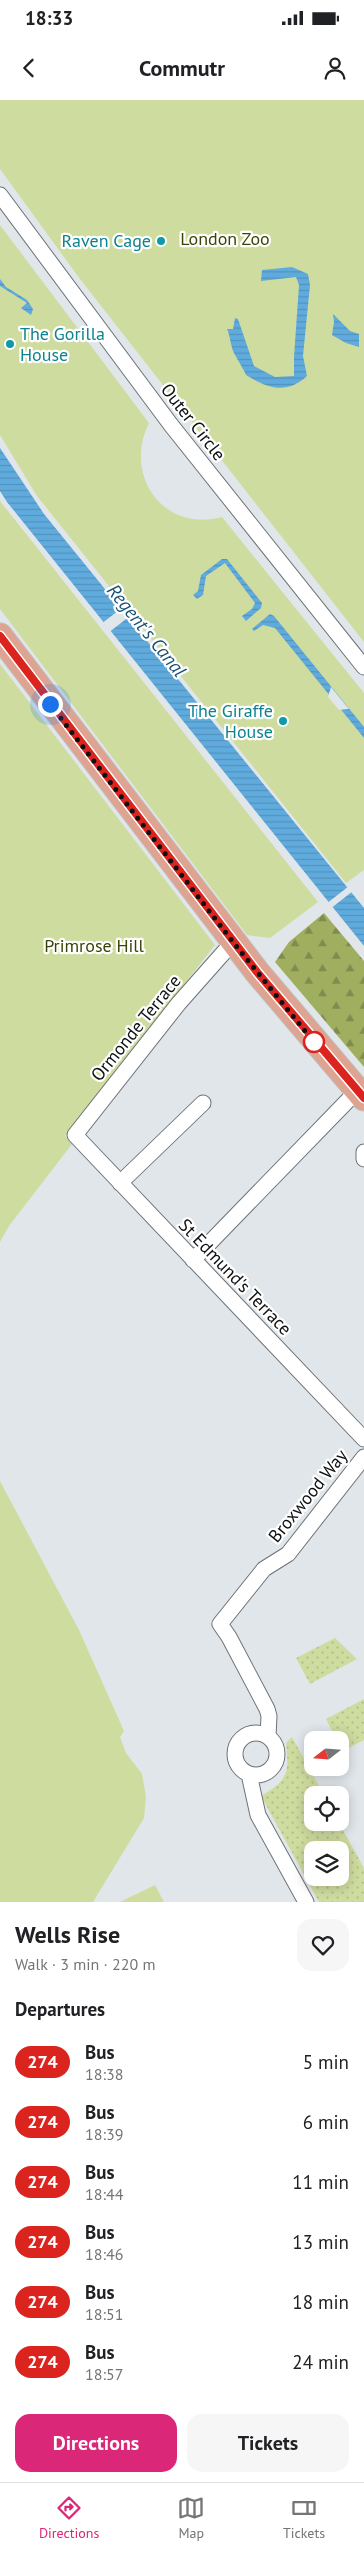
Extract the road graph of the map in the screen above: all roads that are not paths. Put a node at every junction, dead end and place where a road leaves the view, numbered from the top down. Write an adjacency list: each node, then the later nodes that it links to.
1 (0, 195): 3 (street, Outer Circle)
2 (0, 636): 4 (main road)
3 (364, 667)
4 (233, 942): 5 (main road); 7 (street, Ormonde Terrace)
5 (361, 1094): 11 (street)
6 (204, 1103): 10 (street)
7 (80, 1140): 10 (street, St Edmund's Terrace)
8 (364, 1152): 9 (street)
9 (364, 1159)
10 (120, 1183): 11 (street, St Edmund's Terrace)
11 (193, 1260): 12 (street, St Edmund's Terrace)
12 (364, 1440)
13 (364, 1457): 14 (street, Broxwood Way)
14 (268, 1736): 15 (street); 15 (street)
15 (249, 1774): 16 (street)
16 (306, 1902)

